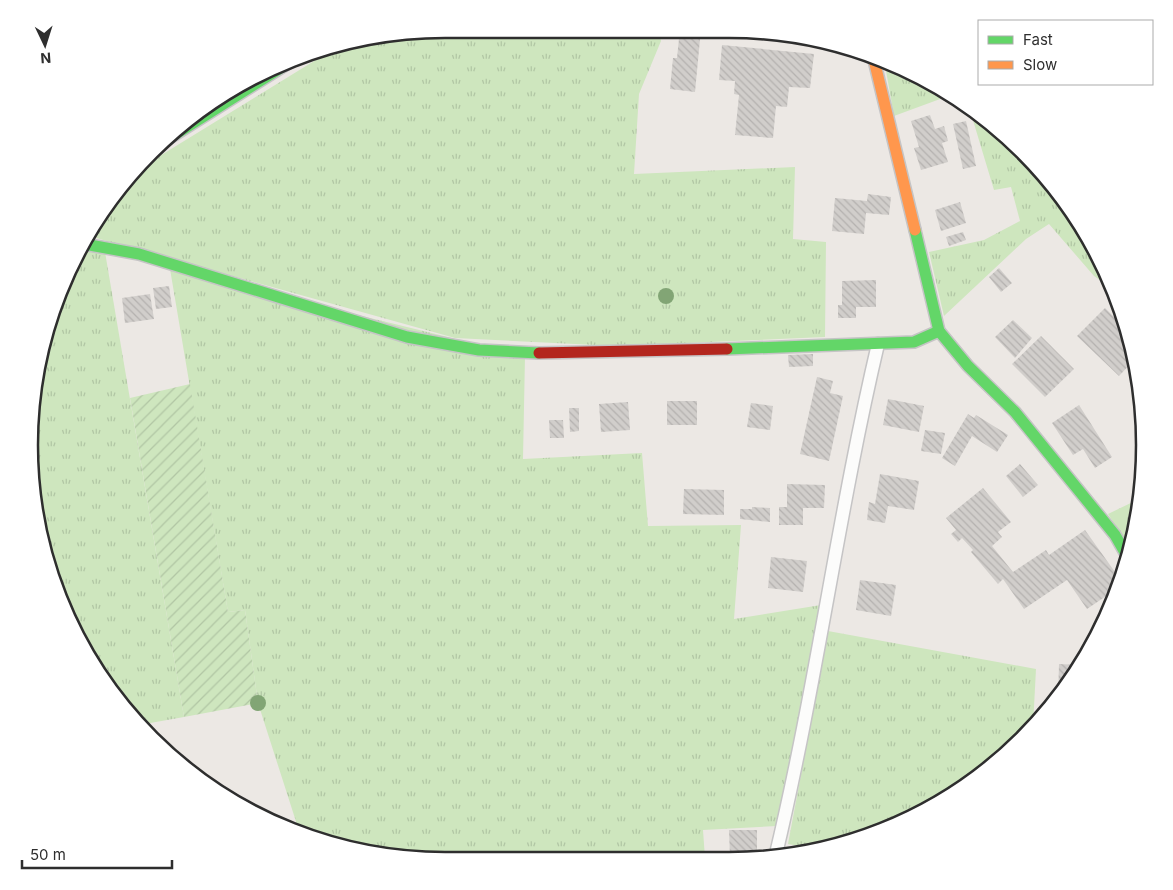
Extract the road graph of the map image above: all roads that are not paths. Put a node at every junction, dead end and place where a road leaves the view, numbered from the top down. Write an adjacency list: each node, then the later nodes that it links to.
1 (875, 66): 5 (street)
2 (250, 88): 3 (street)
3 (205, 116)
4 (90, 245): 6 (street)
5 (939, 331): 6 (street); 7 (street)
6 (878, 344): 8 (lane)
7 (1122, 548)
8 (777, 849)

